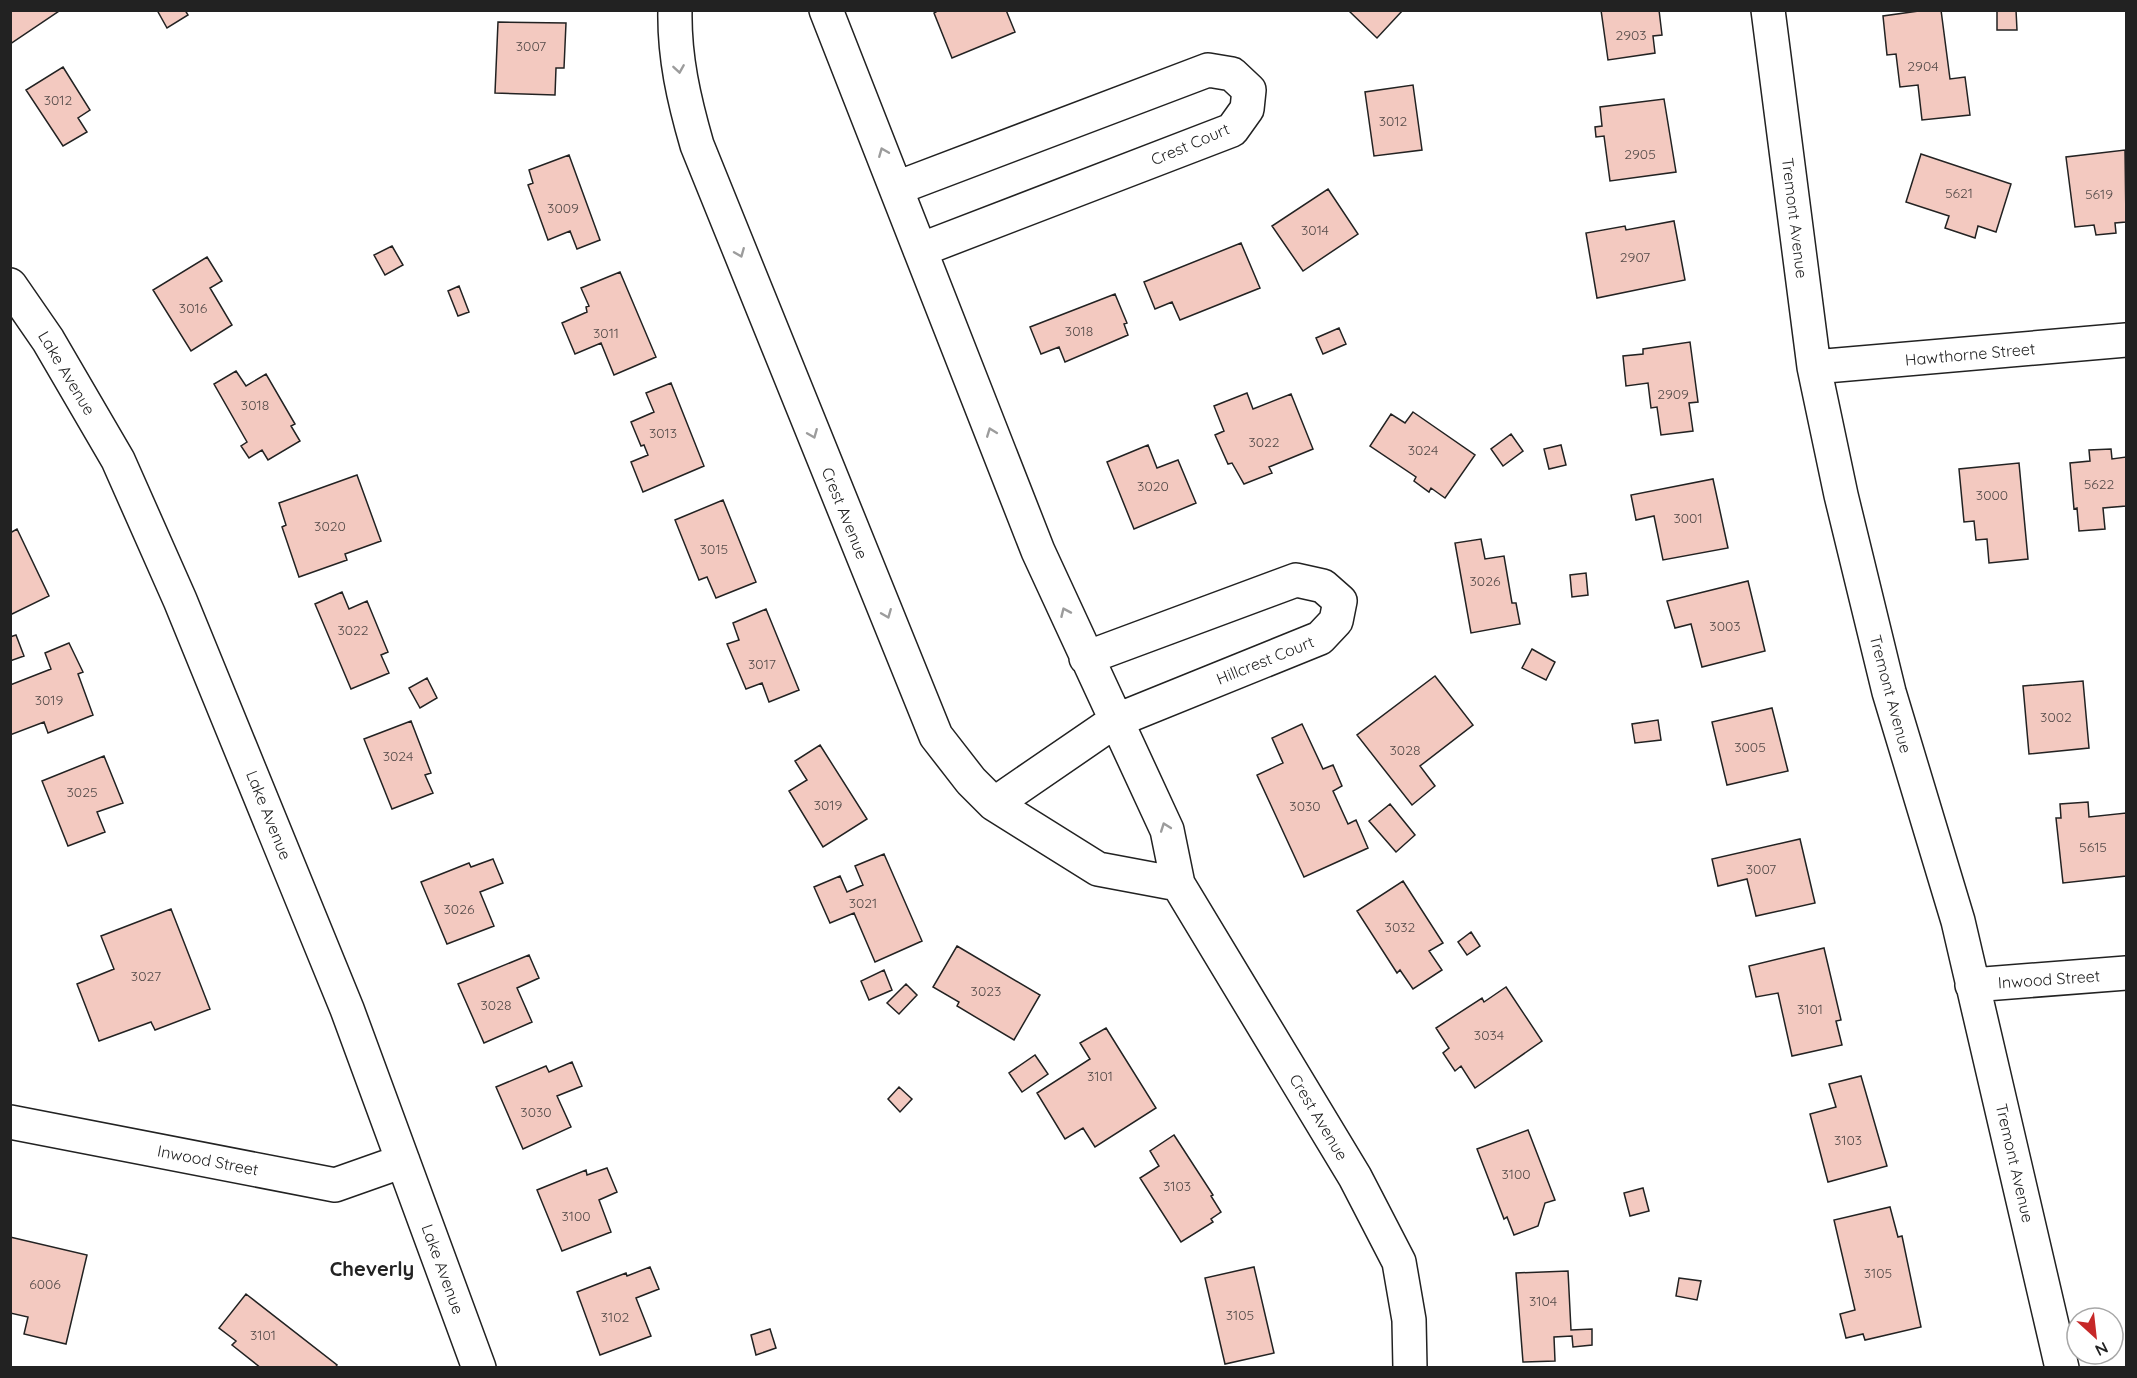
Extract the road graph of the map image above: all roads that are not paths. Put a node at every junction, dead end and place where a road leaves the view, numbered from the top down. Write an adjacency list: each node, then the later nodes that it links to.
1 (675, 10): 11 (street, Crest Avenue, one-way to 11)
2 (826, 10): 4 (street, Crest Avenue, one-way to 2)
3 (1768, 10): 8 (street, Tremont Avenue)
4 (897, 189): 5 (street, Crest Avenue); 5 (street, Crest Court)
5 (920, 250): 9 (street, Crest Avenue, one-way to 5)
6 (10, 285): 16 (street, Lake Avenue)
7 (2127, 340): 8 (street, Hawthorne Street)
8 (1814, 367): 14 (street, Tremont Avenue)
9 (1086, 658): 10 (street, Crest Avenue); 10 (street, Hillcrest Court)
10 (1115, 721): 11 (street); 12 (street, Crest Avenue, one-way to 10)
11 (994, 804): 12 (street, Crest Avenue)
12 (1178, 884): 18 (street, Crest Avenue)
13 (2127, 973): 14 (street, Inwood Street)
14 (1972, 985): 19 (street, Tremont Avenue)
15 (10, 1122): 16 (street, Inwood Street)
16 (403, 1161): 17 (street, Lake Avenue)
17 (479, 1368)
18 (1410, 1368)
19 (2062, 1368)

